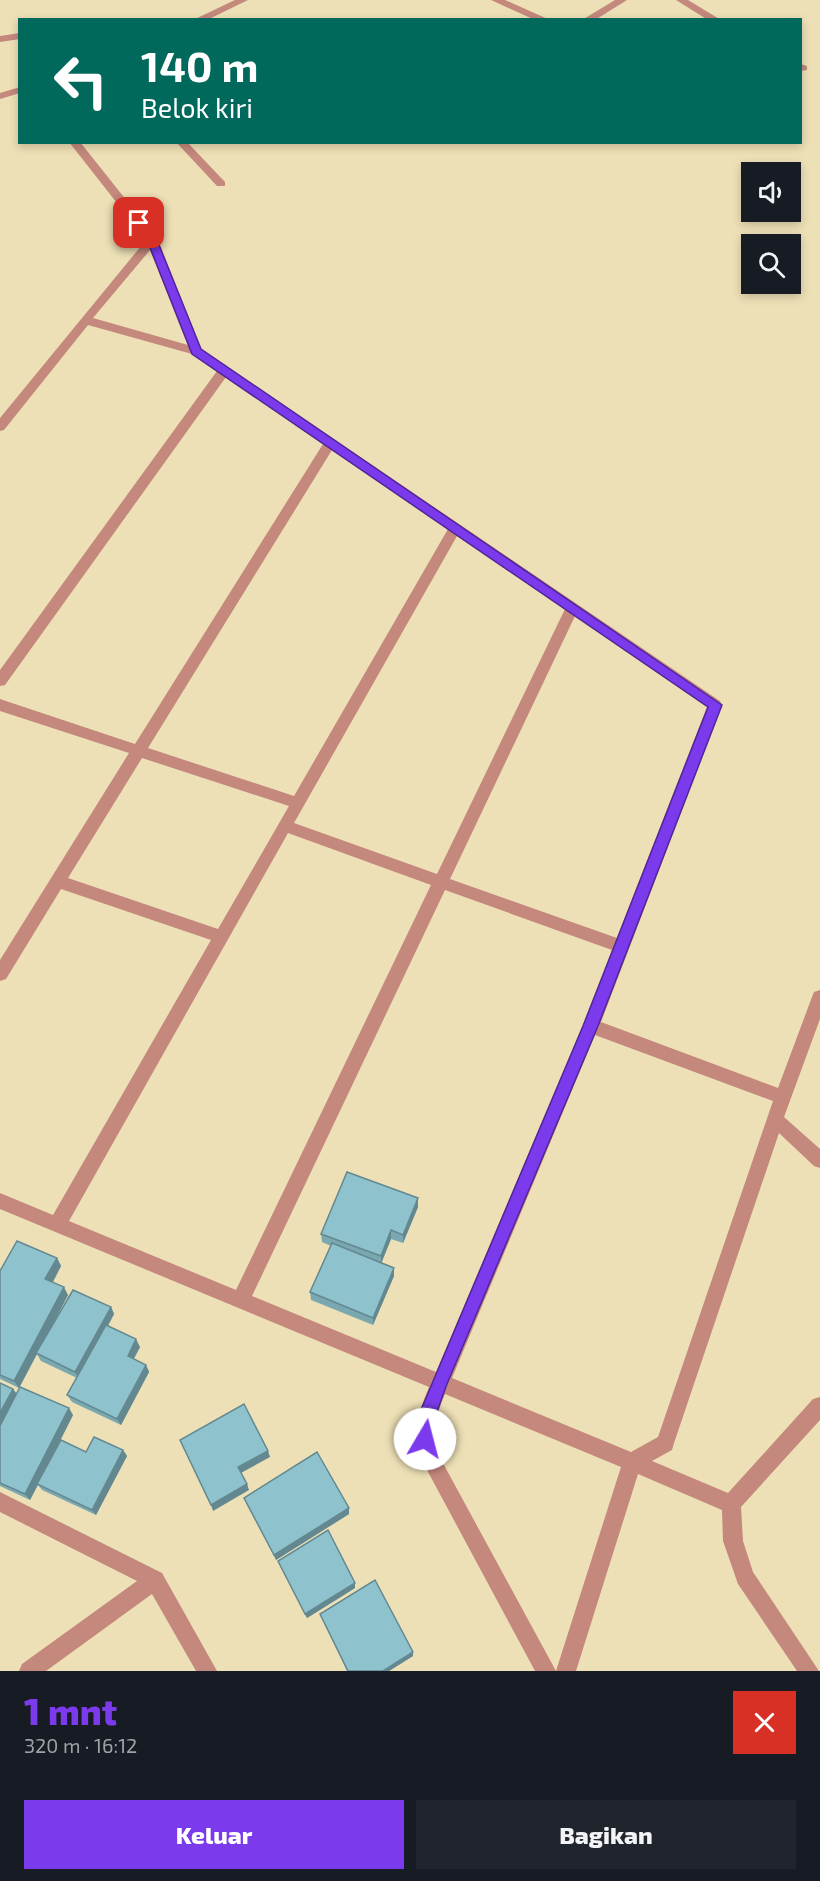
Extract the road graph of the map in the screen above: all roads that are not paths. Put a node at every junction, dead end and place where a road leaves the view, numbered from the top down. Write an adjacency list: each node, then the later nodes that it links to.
1 (243, 0): 5 (street)
2 (496, 0): 6 (street)
3 (622, 0): 7 (street)
4 (681, 0): 8 (street)
5 (202, 18)
6 (539, 18)
7 (590, 18)
8 (712, 18)
9 (18, 36): 10 (street)
10 (0, 39)
11 (18, 91): 12 (street)
12 (0, 96)
13 (76, 144): 16 (street)
14 (184, 144): 15 (street)
15 (221, 184)
16 (152, 240): 17 (street); 18 (street)
17 (85, 320): 18 (street); 20 (street)
18 (196, 351): 19 (street)
19 (224, 371): 21 (street); 24 (street)
20 (0, 427)
21 (330, 443): 22 (street); 26 (street)
22 (455, 528): 23 (street); 27 (street)
23 (572, 608): 30 (street); 32 (street)
24 (0, 681)
25 (0, 705): 26 (street)
26 (139, 751): 27 (street); 29 (street)
27 (298, 803): 28 (street)
28 (285, 826): 30 (street); 31 (street)
29 (58, 881): 31 (street); 33 (street)
30 (440, 882): 32 (street); 41 (street)
31 (222, 937): 40 (street)
32 (622, 947): 35 (street)
33 (0, 974)
34 (820, 997): 36 (street)
35 (591, 1026): 36 (street); 42 (street)
36 (783, 1097): 37 (street)
37 (775, 1119): 38 (street); 44 (street)
38 (820, 1160)
39 (0, 1201): 40 (street)
40 (57, 1225): 41 (street)
41 (240, 1300): 42 (street)
42 (440, 1383): 44 (street); 50 (street)
43 (820, 1406): 46 (street)
44 (633, 1462): 46 (street); 51 (street)
45 (0, 1502): 47 (street)
46 (731, 1504): 52 (street)
47 (155, 1580): 48 (street); 49 (street)
48 (29, 1671)
49 (207, 1671)
50 (546, 1671)
51 (566, 1671)
52 (809, 1671)

